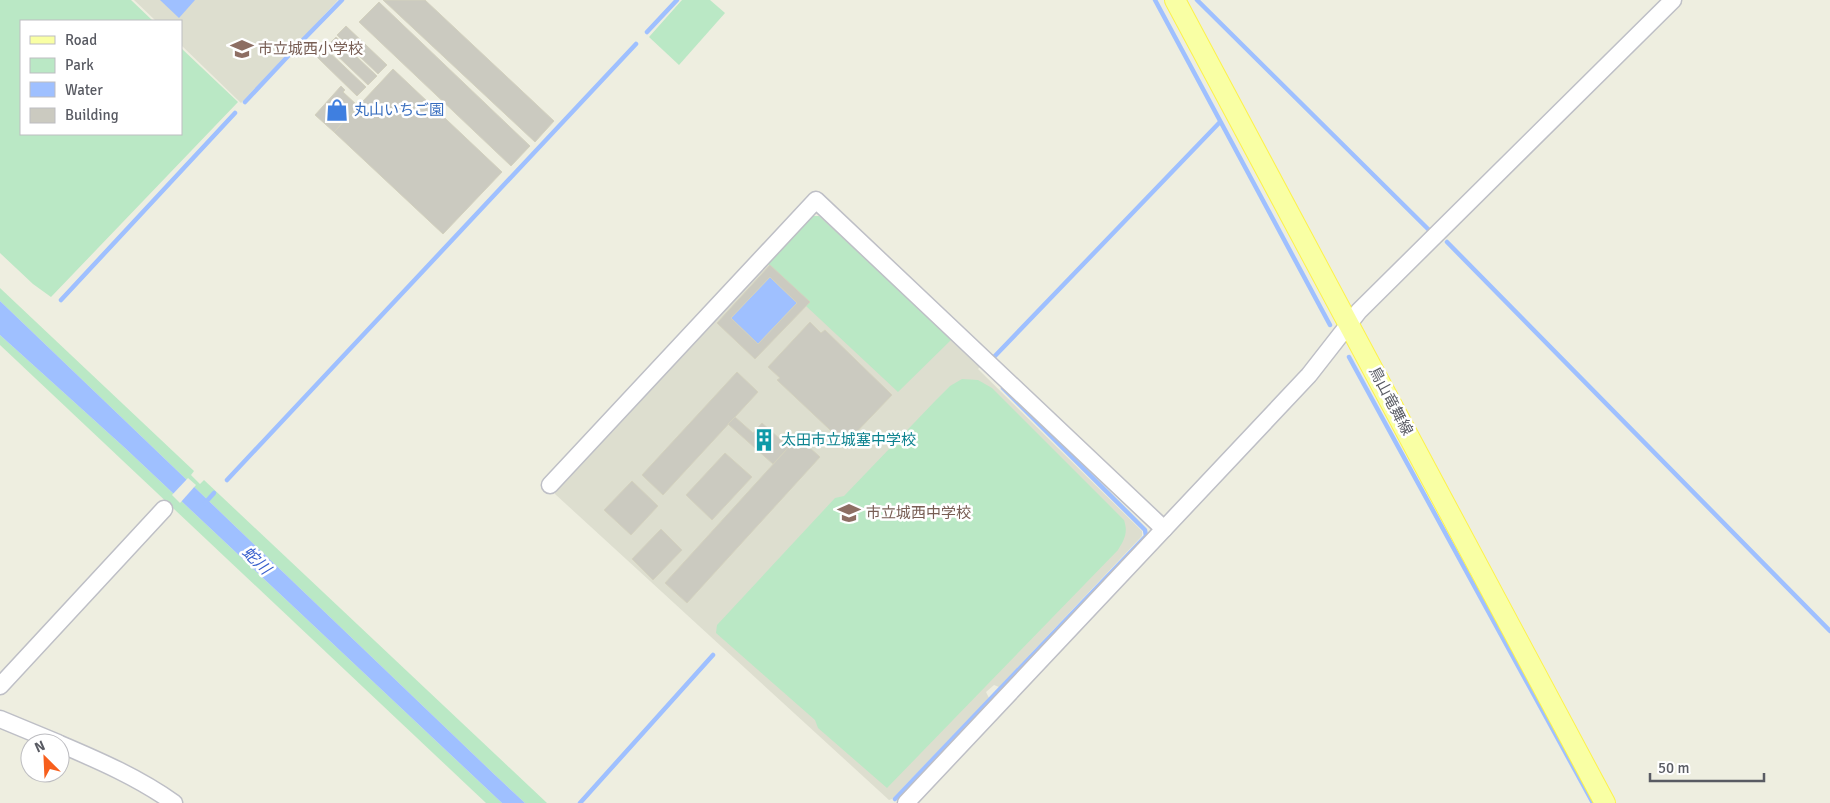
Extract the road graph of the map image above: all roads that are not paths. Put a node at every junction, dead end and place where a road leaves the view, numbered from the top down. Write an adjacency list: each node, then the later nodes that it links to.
1 (1175, 0): 3 (main road, 鳥山竜舞線)
2 (1673, 0): 3 (street)
3 (1350, 324): 6 (street); 13 (main road, 鳥山竜舞線)
4 (550, 485): 6 (street)
5 (164, 509): 7 (street)
6 (1164, 529): 12 (street)
7 (0, 686)
8 (0, 719): 9 (street)
9 (33, 733)
10 (70, 749): 11 (street)
11 (174, 803)
12 (906, 803)
13 (1605, 803)

